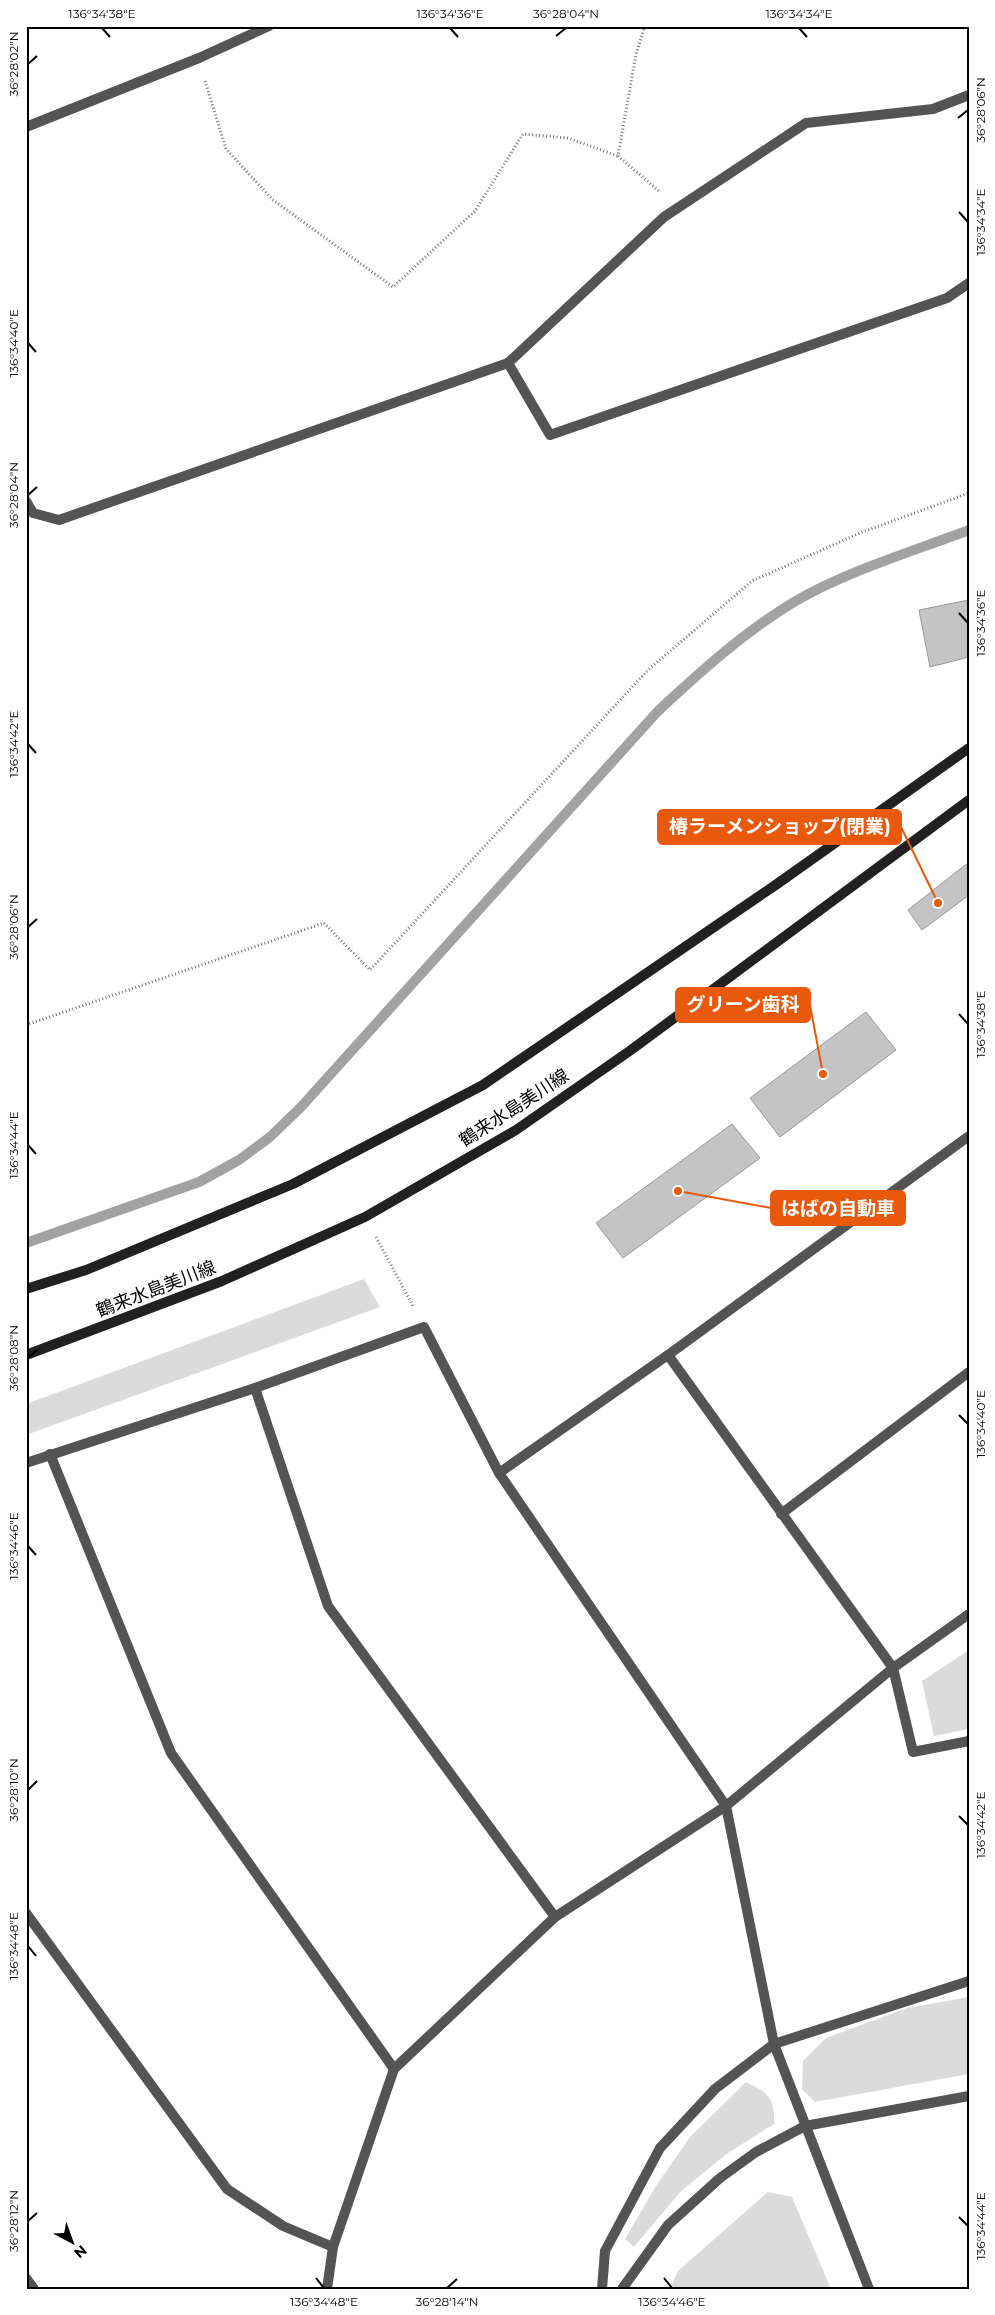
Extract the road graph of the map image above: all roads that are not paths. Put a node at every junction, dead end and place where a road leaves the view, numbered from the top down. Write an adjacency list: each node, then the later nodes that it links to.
1 (269, 26): 3 (street)
2 (969, 95): 5 (street)
3 (26, 127)
4 (969, 283): 5 (street)
5 (508, 363): 6 (street)
6 (26, 501)
7 (969, 748): 10 (main road, 鶴来水島美川線)
8 (969, 800): 11 (main road, 鶴来水島美川線)
9 (969, 1136): 12 (street)
10 (26, 1289)
11 (26, 1355)
12 (668, 1355): 17 (street); 18 (street)
13 (969, 1372): 18 (street)
14 (255, 1388): 15 (street); 17 (street); 24 (street)
15 (50, 1454): 16 (street); 27 (street)
16 (26, 1463)
17 (499, 1474): 22 (street)
18 (782, 1514): 20 (street)
19 (969, 1614): 20 (street)
20 (893, 1668): 21 (street); 22 (street)
21 (969, 1741)
22 (726, 1806): 24 (street); 26 (street)
23 (26, 1913): 30 (street)
24 (555, 1917): 27 (street)
25 (969, 1981): 26 (street)
26 (774, 2044): 29 (street); 34 (street)
27 (394, 2069): 30 (street)
28 (969, 2096): 29 (street)
29 (805, 2126): 35 (street); 36 (street)
30 (333, 2247): 33 (street)
31 (26, 2278): 32 (street)
32 (34, 2289)
33 (327, 2289)
34 (602, 2289)
35 (622, 2289)
36 (869, 2289)

